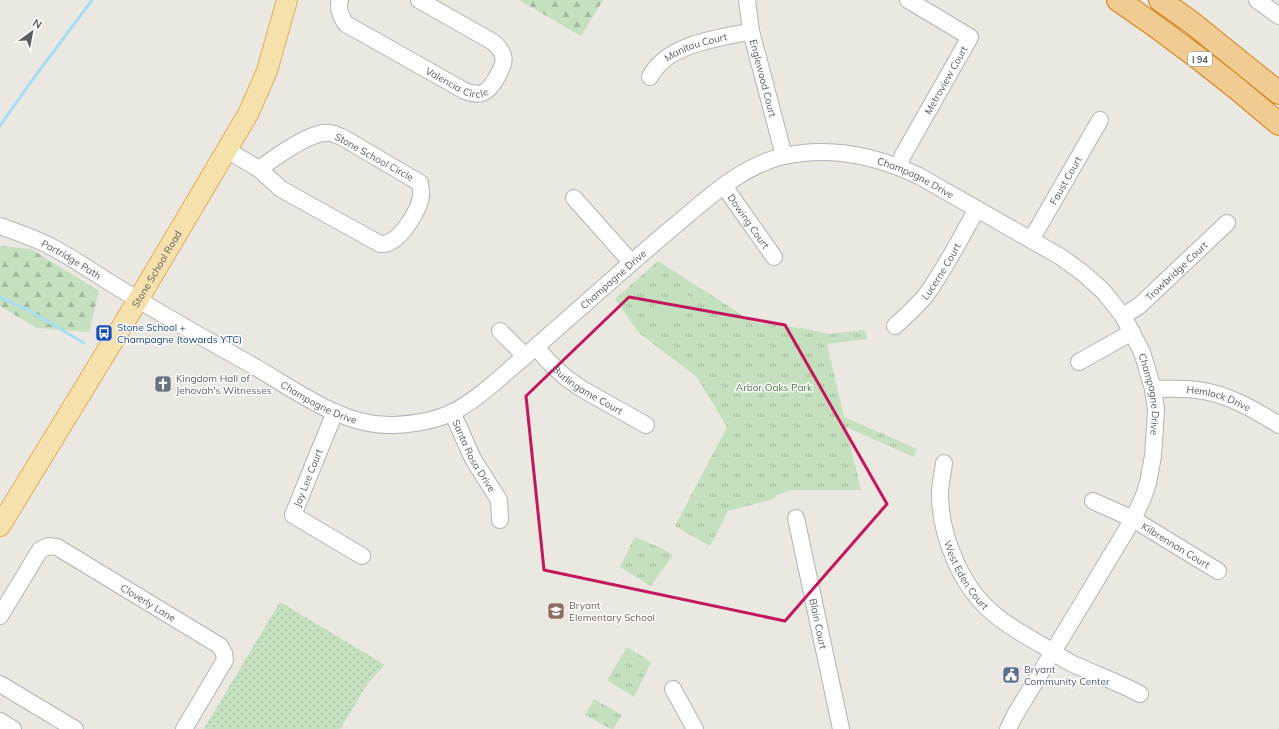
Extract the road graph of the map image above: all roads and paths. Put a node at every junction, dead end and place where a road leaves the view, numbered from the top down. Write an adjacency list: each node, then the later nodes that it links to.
1 (286, 0): 15 (main road, Stone School Road)
2 (340, 0): 3 (street, Valencia Circle)
3 (419, 0)
4 (747, 0): 10 (street, Englewood Court)
5 (908, 0): 17 (street, Metroview Court)
6 (1118, 0): 14 (highway, I 94)
7 (1160, 0): 12 (highway, I 94)
8 (1256, 0): 9 (street)
9 (1279, 16)
10 (751, 31): 11 (street, Manitou Court); 16 (street, Englewood Court)
11 (650, 77)
12 (1279, 93)
13 (1100, 120): 24 (street, Faust Court)
14 (1279, 124)
15 (227, 150): 18 (street, Stone School Circle); 27 (main road, Stone School Road)
16 (784, 156): 17 (street, Champagne Drive); 19 (street, Champagne Drive)
17 (899, 167): 21 (street, Champagne Drive)
18 (259, 169): 18 (street, Stone School Circle)
19 (724, 186): 25 (street, Dowing Court); 26 (street, Champagne Drive)
20 (574, 198): 26 (street)
21 (977, 209): 24 (street, Champagne Drive); 29 (street, Lucerne Court)
22 (1227, 223): 28 (street, Trowbridge Court)
23 (0, 226): 27 (street, Partridge Path)
24 (1031, 240): 28 (street, Champagne Drive)
25 (774, 257)
26 (631, 262): 32 (street, Champagne Drive)
27 (138, 300): 35 (street, Champagne Drive); 44 (main road, Stone School Road)
28 (1122, 316): 31 (street, Champagne Drive)
29 (895, 326)
30 (500, 330): 32 (street)
31 (1132, 332): 33 (street); 34 (street, Champagne Drive)
32 (530, 352): 36 (street, Champagne Drive); 38 (street, Burlingame Court)
33 (1079, 362)
34 (1153, 389): 37 (street, Hemlock Drive); 42 (street, Champagne Drive)
35 (336, 412): 36 (street, Champagne Drive); 45 (street, Jay Lee Court)
36 (452, 412): 43 (street, Santa Rosa Drive)
37 (1277, 420)
38 (646, 425)
39 (944, 463): 48 (street, West Eden Court)
40 (1093, 501): 42 (street)
41 (796, 518): 57 (street, Blain Court)
42 (1133, 519): 46 (street, Kilbrennan Court); 48 (street, Champagne Drive)
43 (500, 520)
44 (0, 526)
45 (362, 556)
46 (1218, 571)
47 (3, 604): 55 (street, Cloverly Lane)
48 (1053, 652): 51 (street, West Eden Court); 58 (street, Champagne Drive)
49 (0, 684): 53 (street)
50 (673, 689): 56 (street)
51 (1140, 694)
52 (0, 721): 54 (street)
53 (65, 726)
54 (14, 729)
55 (184, 729)
56 (695, 729)
57 (841, 729)
58 (1008, 729)

